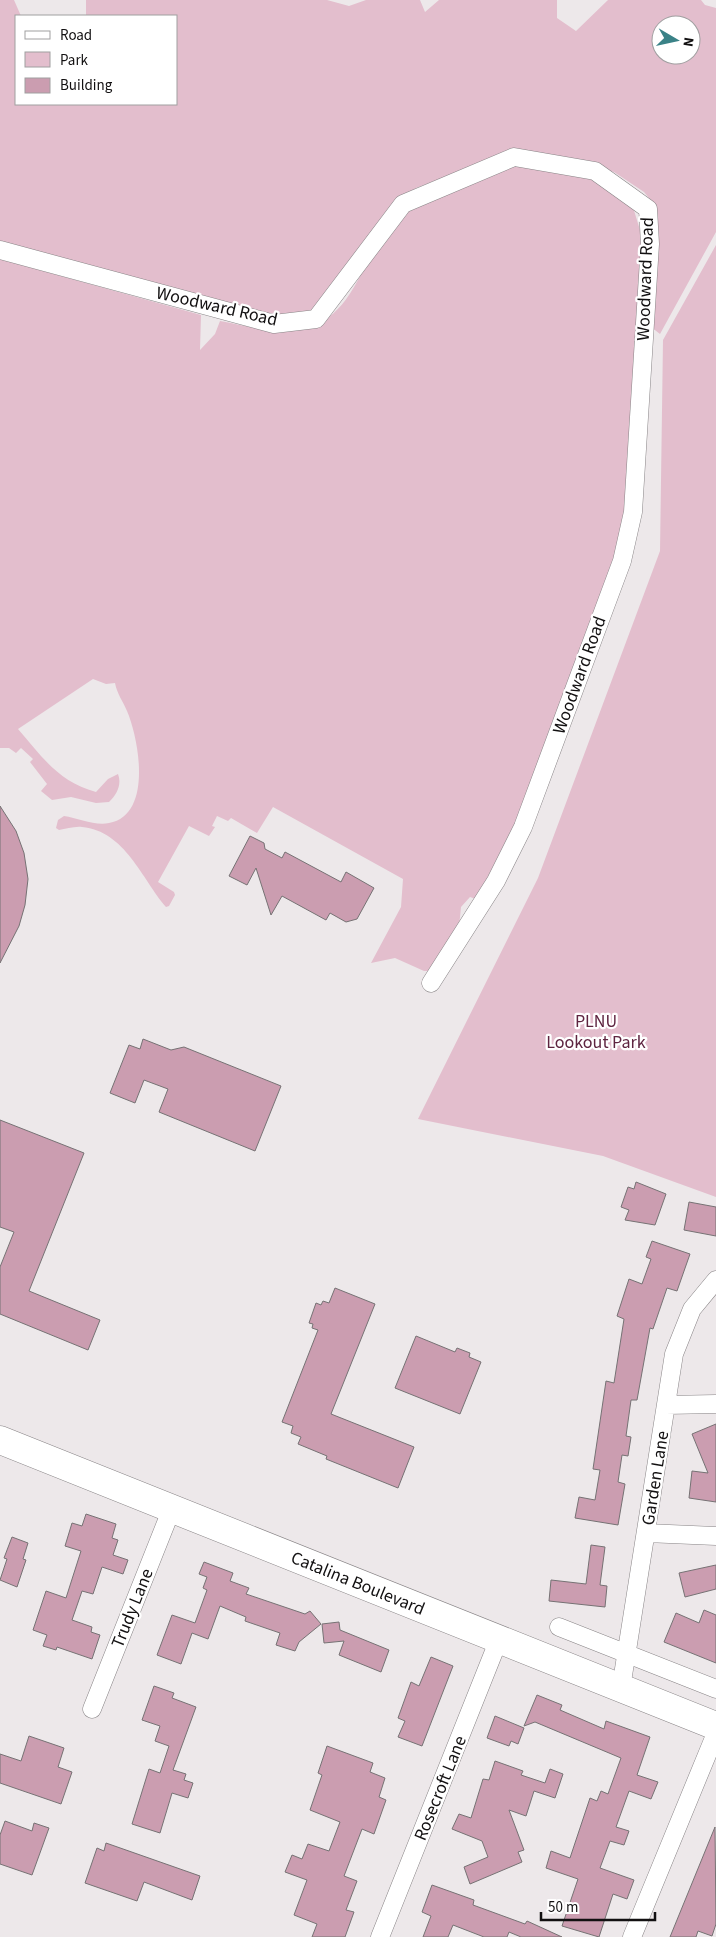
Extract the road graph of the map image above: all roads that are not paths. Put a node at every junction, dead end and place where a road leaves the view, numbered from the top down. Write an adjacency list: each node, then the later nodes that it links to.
1 (0, 250): 2 (street, Woodward Road)
2 (431, 983)
3 (716, 1280): 5 (street, Garden Lane)
4 (716, 1404): 5 (street)
5 (666, 1405): 8 (street, Garden Lane)
6 (0, 1440): 7 (main road, Catalina Boulevard)
7 (172, 1508): 11 (main road, Catalina Boulevard); 15 (street, Trudy Lane)
8 (646, 1532): 9 (street); 12 (street, Garden Lane)
9 (716, 1536)
10 (559, 1627): 12 (street)
11 (499, 1639): 13 (main road, Catalina Boulevard); 18 (street, Rosecroft Lane)
12 (627, 1653): 13 (street, Garden Lane); 14 (street)
13 (621, 1688): 16 (main road, Catalina Boulevard)
14 (716, 1689)
15 (92, 1709)
16 (716, 1726)
17 (716, 1733): 19 (street)
18 (380, 1937)
19 (632, 1937)

